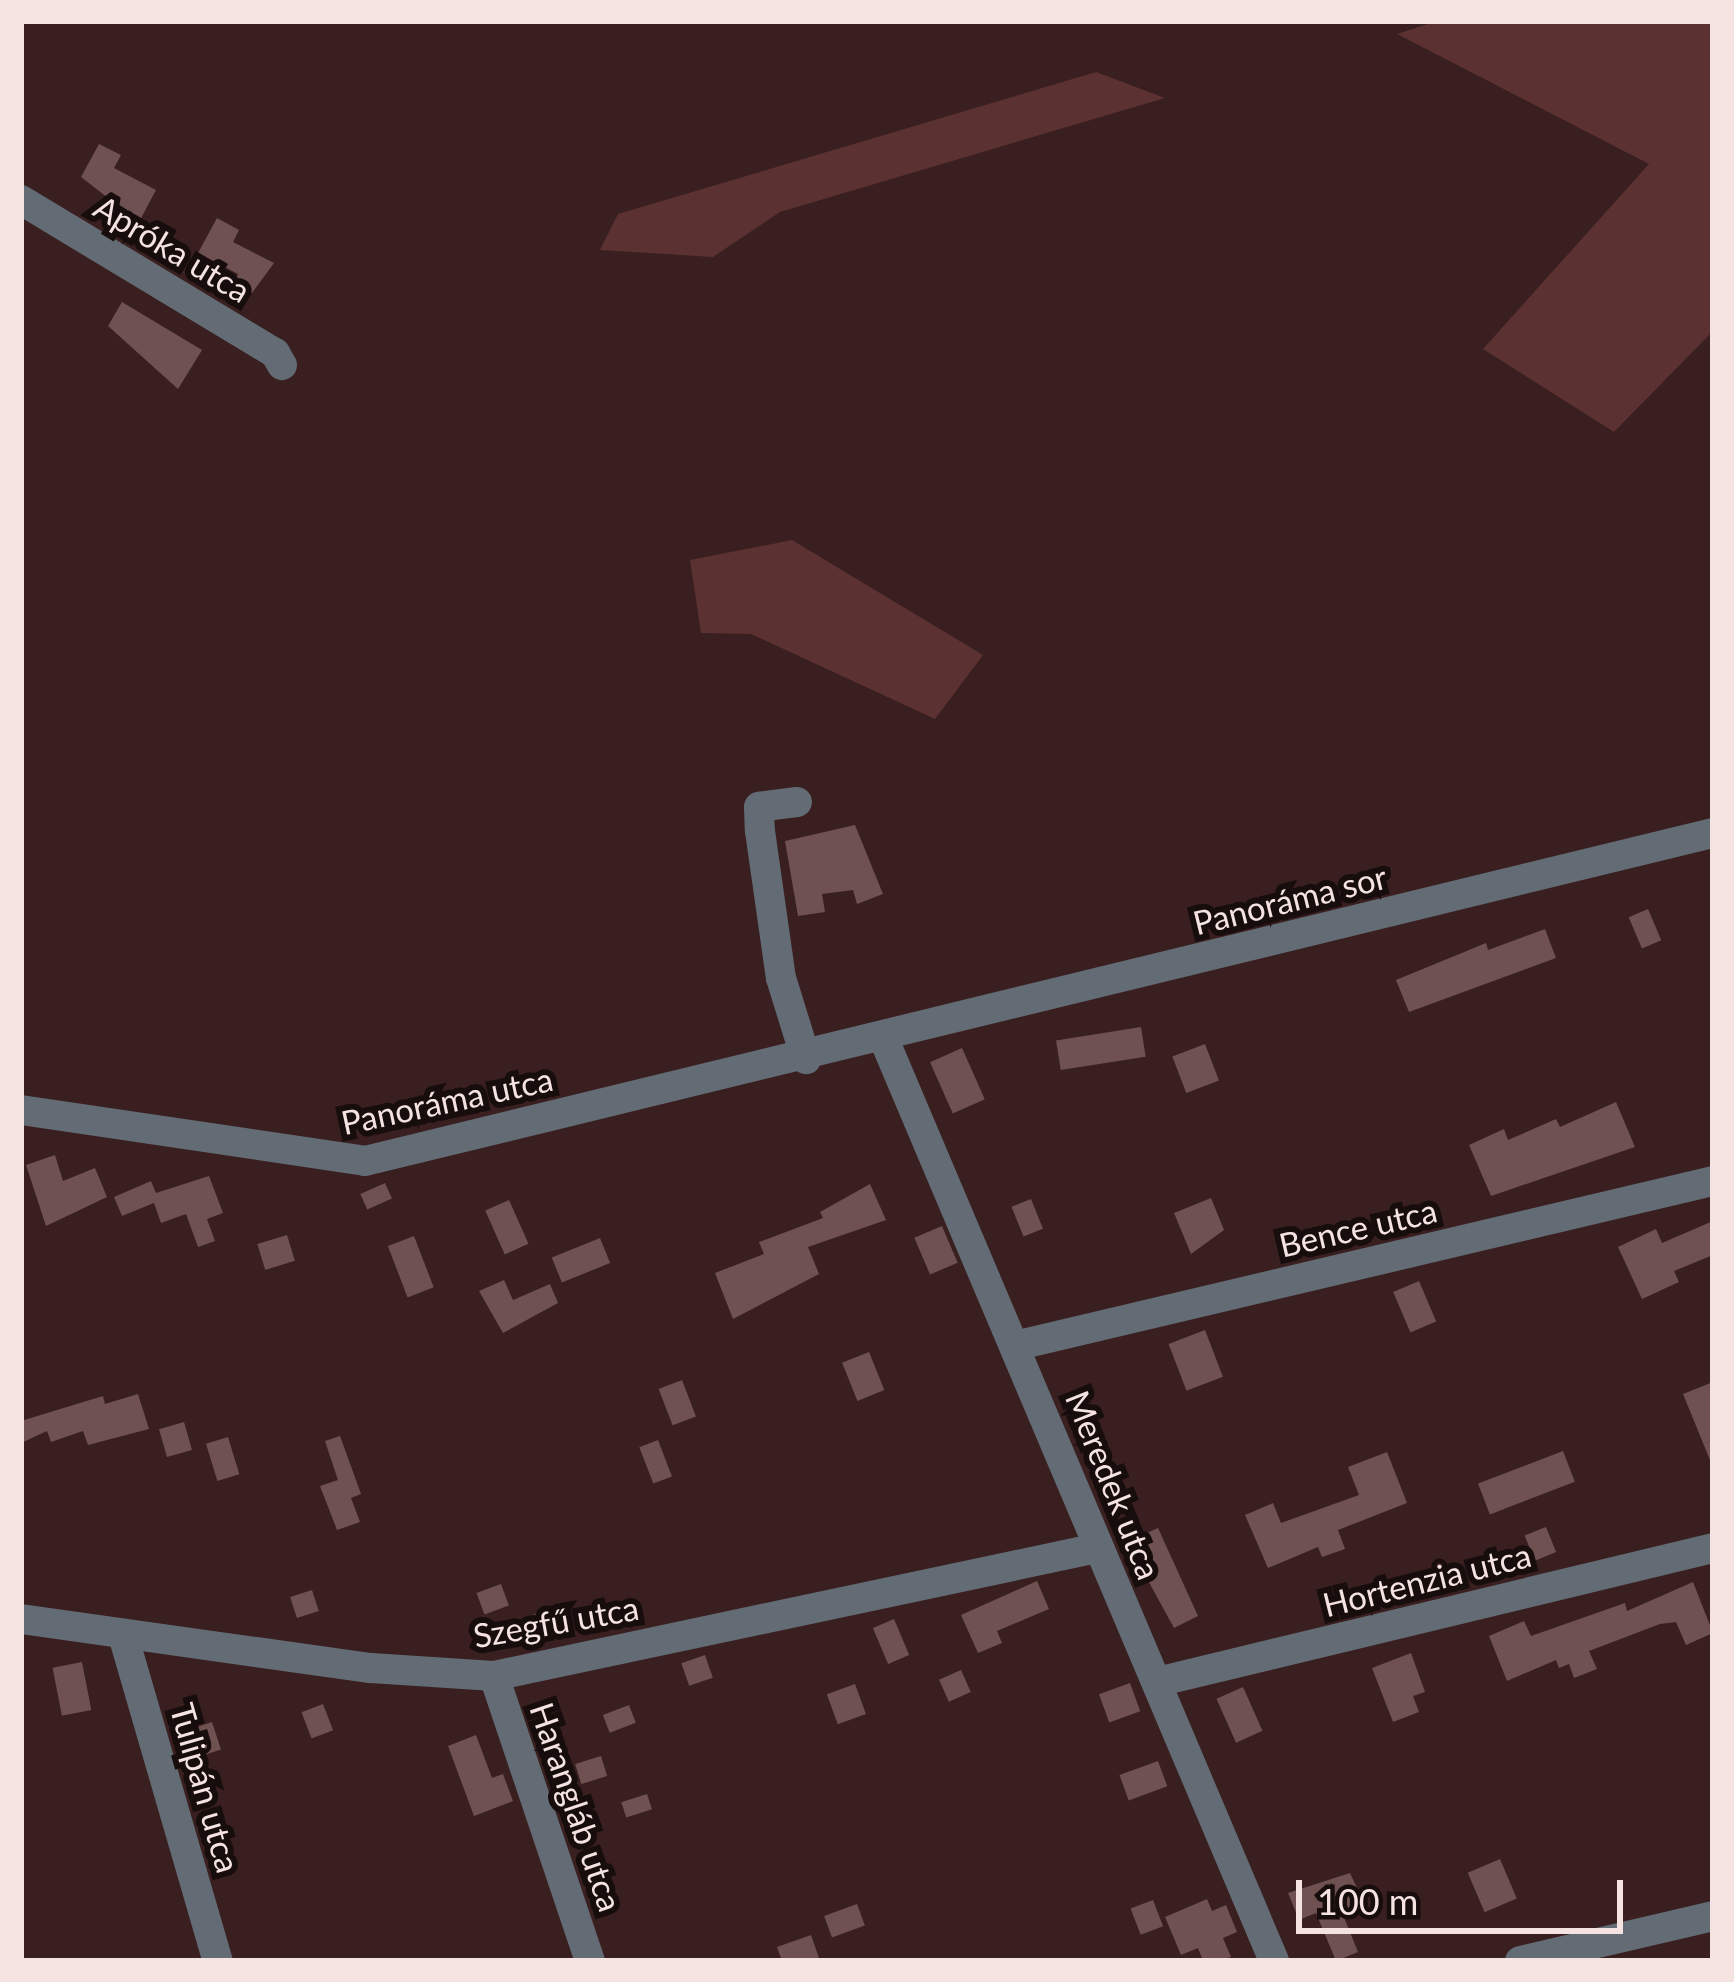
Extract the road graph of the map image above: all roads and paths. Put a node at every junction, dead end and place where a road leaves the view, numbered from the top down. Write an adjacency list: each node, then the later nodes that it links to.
1 (21, 200): 2 (street, Apróka utca)
2 (282, 365)
3 (797, 802): 6 (street)
4 (1713, 833): 5 (street, Panoráma sor)
5 (884, 1036): 6 (street, Panoráma utca); 9 (street, Meredek utca)
6 (806, 1059): 7 (street, Panoráma utca)
7 (21, 1110)
8 (1713, 1181): 9 (street, Bence utca)
9 (1019, 1345): 10 (street, Meredek utca)
10 (1097, 1548): 14 (street, Szegfű utca); 15 (street, Meredek utca)
11 (1713, 1549): 15 (street, Hortenzia utca)
12 (21, 1619): 13 (street, Szegfű utca)
13 (123, 1635): 14 (street, Szegfű utca); 18 (street, Tulipán utca)
14 (494, 1676): 19 (street, Harangláb utca)
15 (1157, 1682): 20 (street, Meredek utca)
16 (1713, 1916): 17 (street)
17 (1606, 1953): 21 (street)
18 (218, 1961)
19 (590, 1961)
20 (1274, 1961)
21 (1520, 1961)

